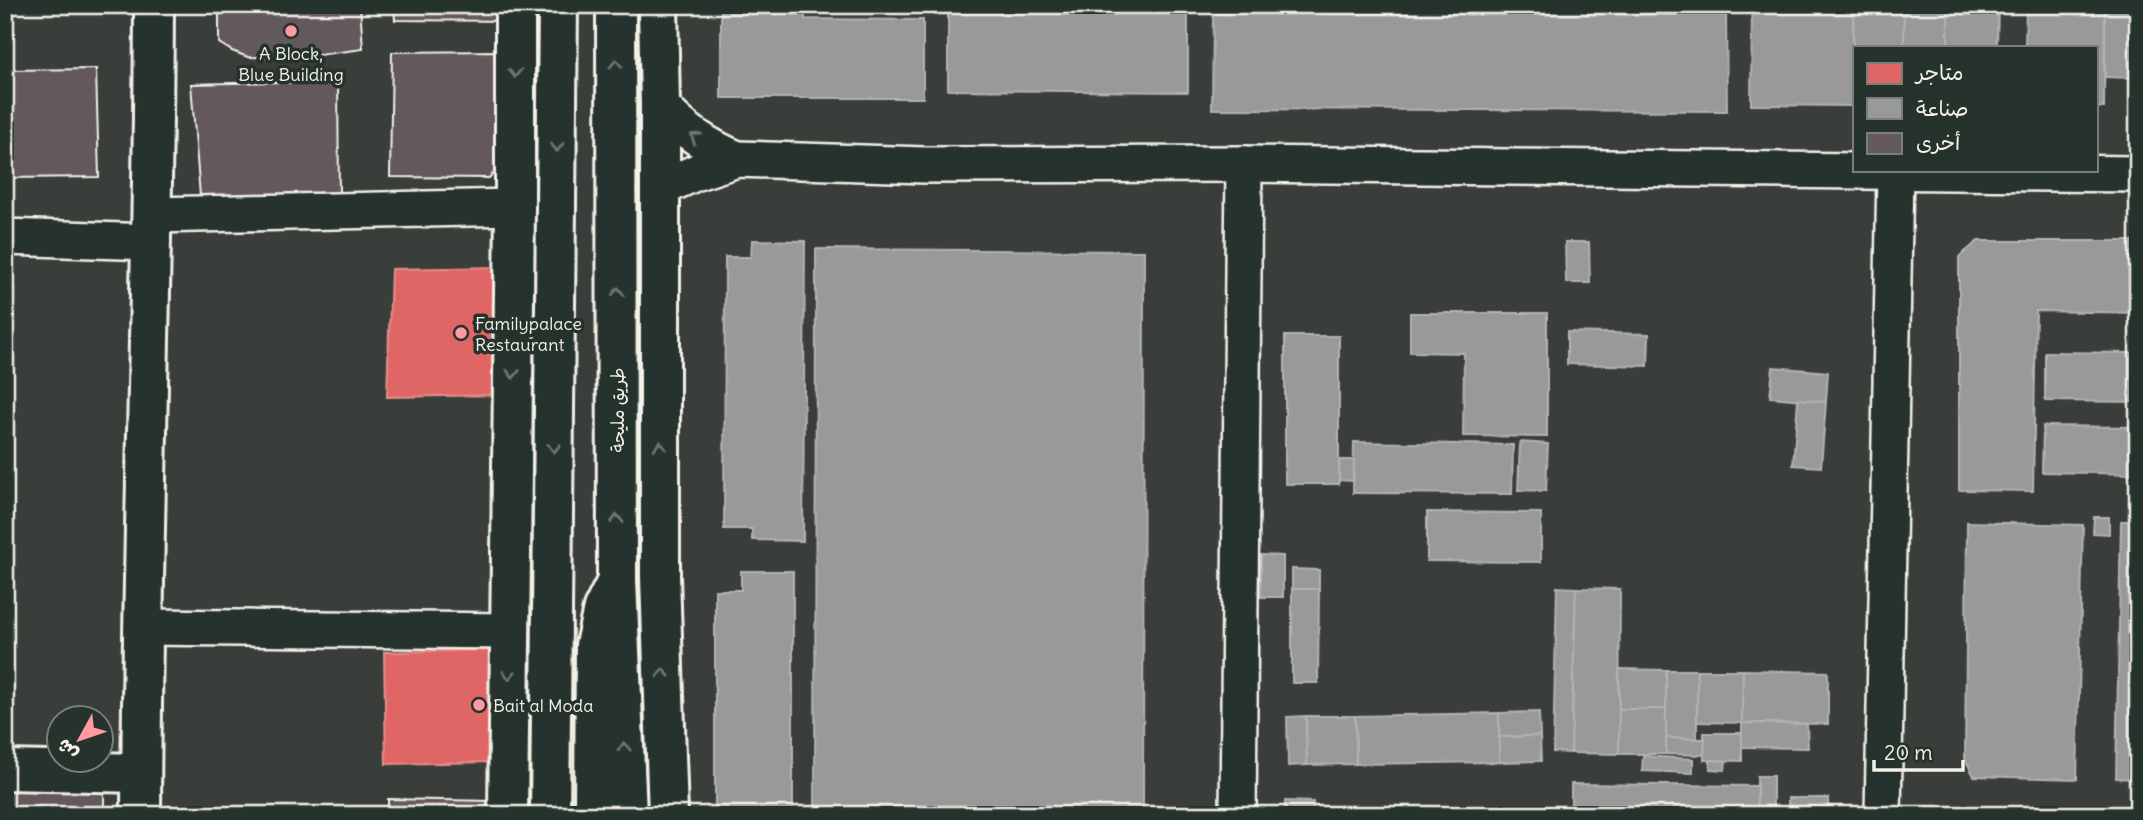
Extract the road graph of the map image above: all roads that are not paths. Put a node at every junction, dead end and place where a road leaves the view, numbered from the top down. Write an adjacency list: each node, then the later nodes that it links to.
1 (154, 5): 15 (main road)
2 (515, 5): 14 (main road, one-way to 14)
3 (558, 5): 24 (main road, one-way to 24)
4 (616, 5): 17 (main road, طريق مليحة, one-way to 4)
5 (658, 5): 6 (main road)
6 (660, 106): 7 (street, one-way to 6); 13 (main road)
7 (737, 159): 8 (street); 13 (street)
8 (1244, 164): 9 (street); 28 (street)
9 (1853, 171)
10 (1895, 172): 29 (street)
11 (1976, 172): 12 (street)
12 (2138, 174)
13 (659, 189): 27 (main road, one-way to 13)
14 (515, 207): 15 (street); 19 (main road, one-way to 19)
15 (153, 228): 16 (street); 18 (main road)
16 (5, 237)
17 (617, 581): 25 (main road); 26 (main road, طريق مليحة, one-way to 17)
18 (142, 627): 19 (street); 21 (main road)
19 (510, 631): 23 (main road, one-way to 23)
20 (5, 770): 21 (main road)
21 (141, 773): 22 (main road)
22 (141, 815)
23 (508, 815)
24 (550, 815)
25 (594, 815)
26 (627, 815)
27 (668, 815)
28 (1238, 815)
29 (1884, 815)

